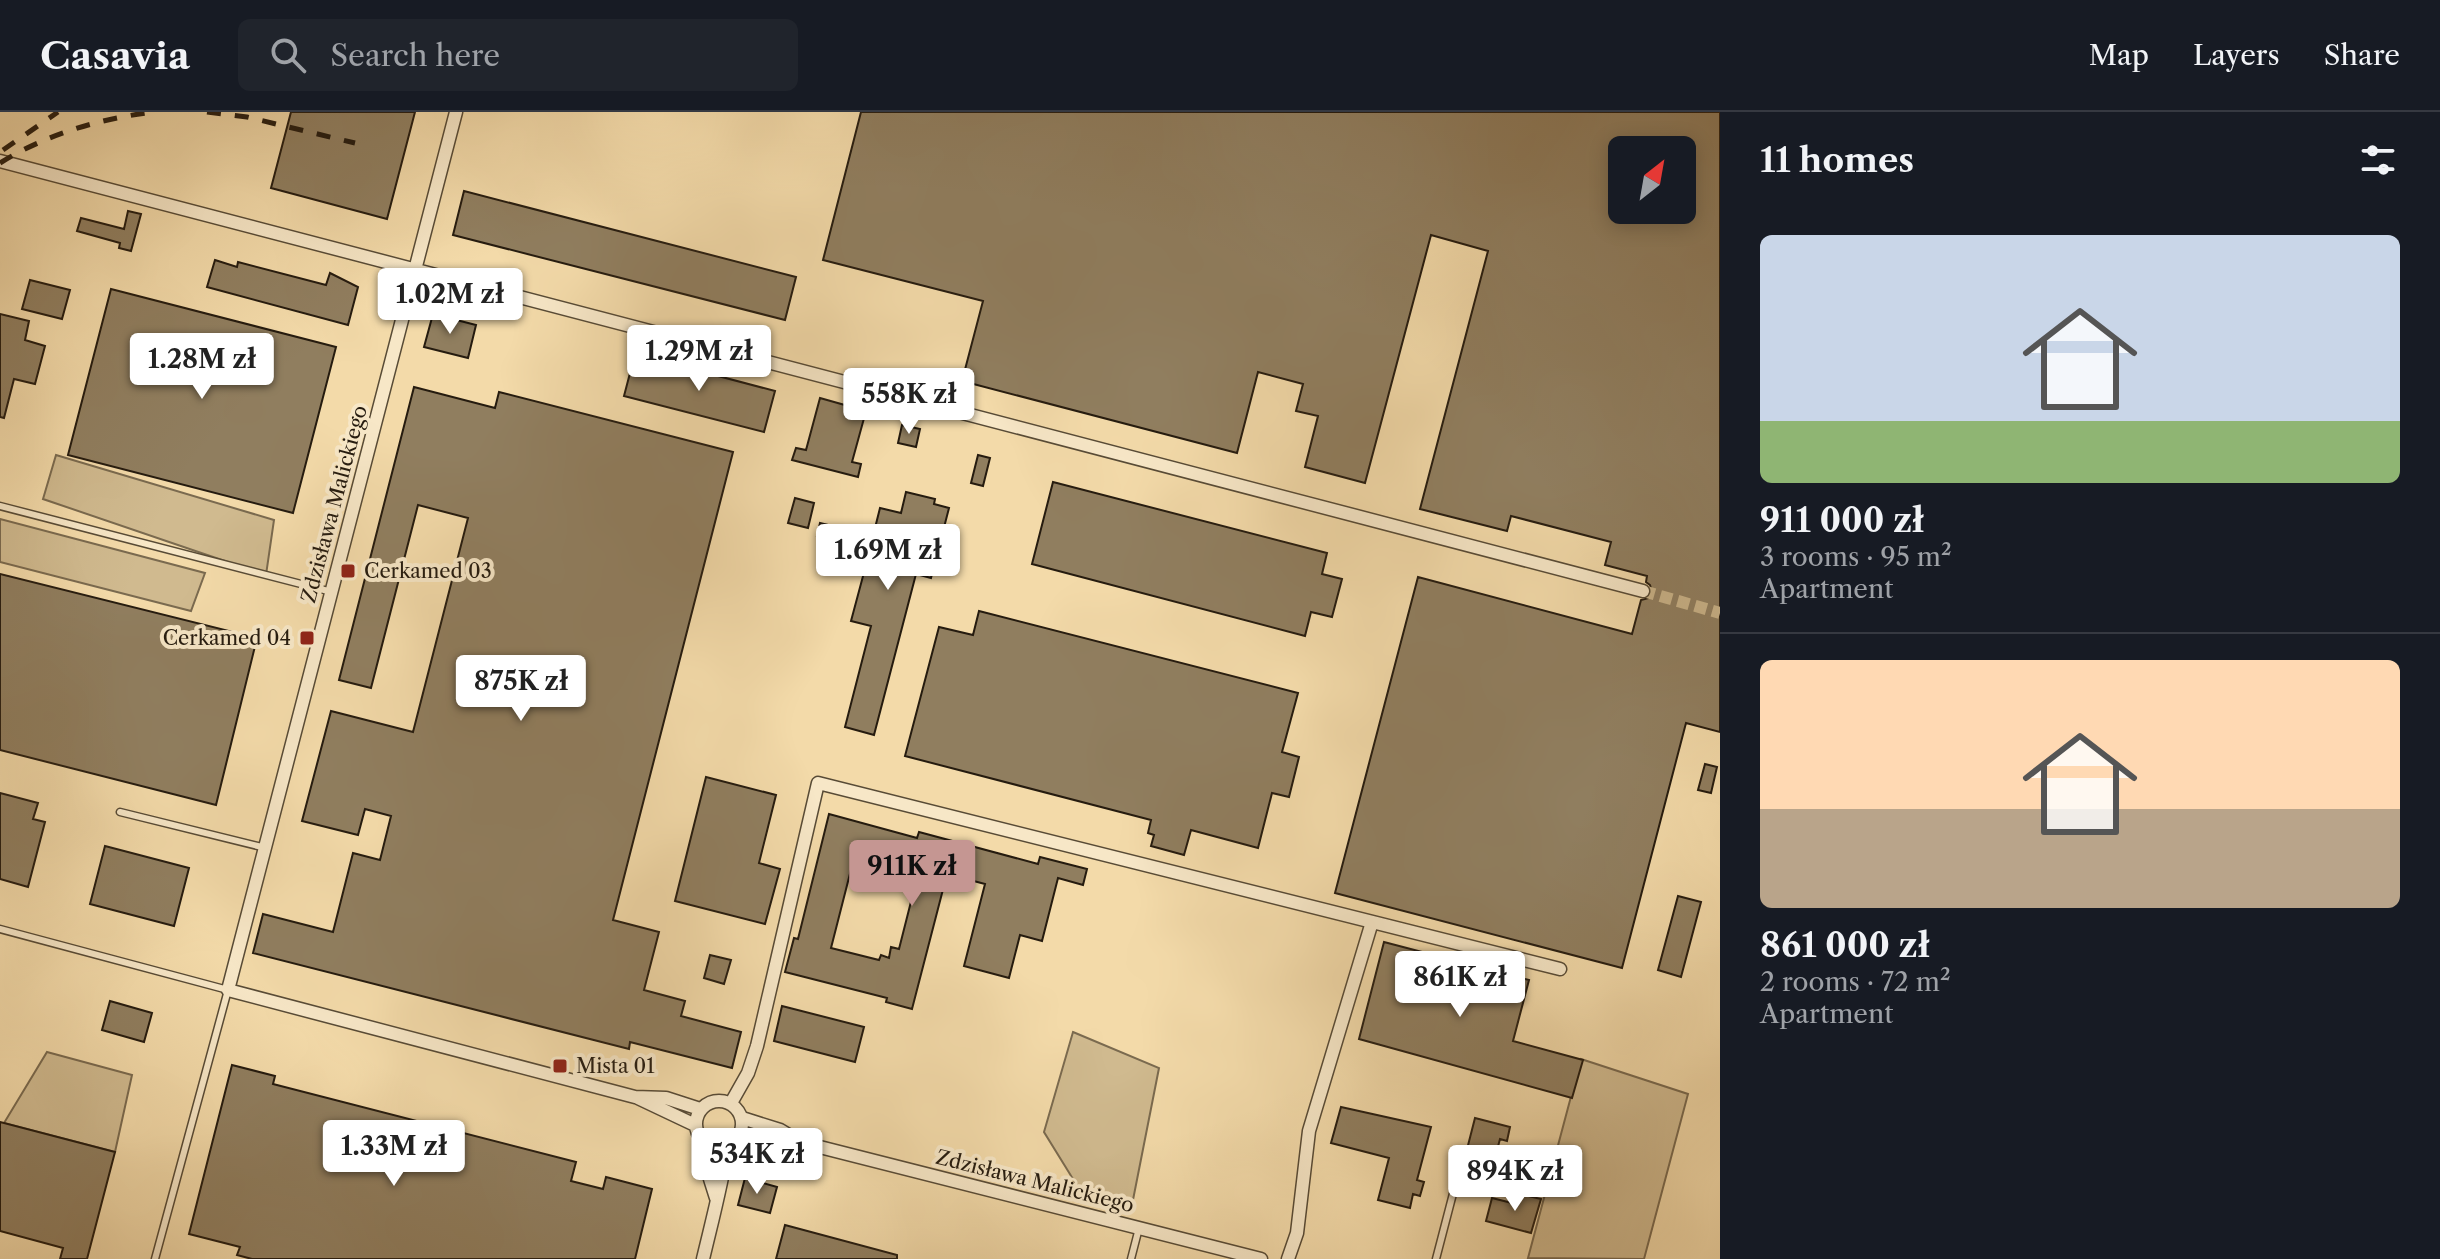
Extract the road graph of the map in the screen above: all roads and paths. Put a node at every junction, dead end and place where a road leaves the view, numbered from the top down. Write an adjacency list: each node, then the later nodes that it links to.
1 (456, 112): 3 (street, Zdzisława Malickiego)
2 (0, 161): 3 (street)
3 (416, 270): 5 (street); 6 (street, Zdzisława Malickiego)
4 (0, 506): 6 (lane)
5 (1643, 591)
6 (332, 592): 8 (street, Zdzisława Malickiego)
7 (120, 812): 8 (lane)
8 (266, 848): 12 (street, Zdzisława Malickiego)
9 (1372, 922): 11 (street); 14 (street); 29 (street)
10 (0, 929): 12 (lane)
11 (1560, 969)
12 (228, 990): 13 (street); 25 (lane)
13 (635, 1097): 15 (street); 17 (street)
14 (731, 1103): 15 (street); 16 (street)
15 (700, 1109): 17 (street)
16 (742, 1118): 18 (street); 19 (street, Zdzisława Malickiego)
17 (695, 1125): 20 (street)
18 (739, 1136): 19 (street, Zdzisława Malickiego); 21 (street)
19 (800, 1142): 24 (street, Zdzisława Malickiego)
20 (710, 1145): 21 (street); 23 (street)
21 (728, 1145): 23 (street)
22 (1455, 1186): 30 (lane)
23 (716, 1198): 26 (street)
24 (1139, 1228): 27 (lane); 28 (street, Zdzisława Malickiego)
25 (155, 1259)
26 (703, 1259)
27 (1131, 1259)
28 (1261, 1259)
29 (1288, 1259)
30 (1436, 1259)

